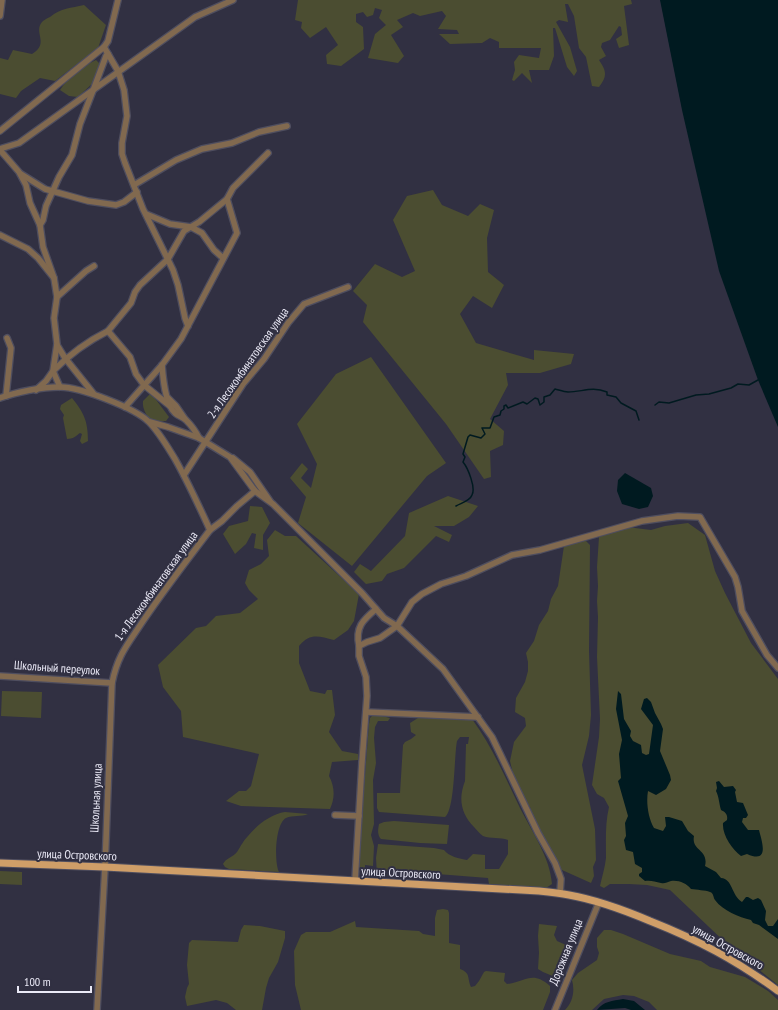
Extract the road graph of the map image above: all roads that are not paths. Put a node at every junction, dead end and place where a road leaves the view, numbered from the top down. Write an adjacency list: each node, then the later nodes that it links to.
1 (2, 0): 4 (street)
2 (118, 0): 5 (street)
3 (233, 0): 7 (street)
4 (0, 16)
5 (104, 47): 6 (street); 10 (street)
6 (108, 54): 7 (street); 8 (street)
7 (118, 71): 8 (street); 14 (street)
8 (94, 88): 11 (street); 15 (street)
9 (287, 126): 14 (street)
10 (0, 131)
11 (0, 149): 13 (street)
12 (268, 153): 17 (street)
13 (19, 172): 15 (street); 19 (street)
14 (134, 185): 16 (street)
15 (53, 191): 16 (street); 19 (street)
16 (137, 192): 18 (street)
17 (227, 199): 20 (street); 22 (street)
18 (146, 214): 20 (street); 23 (street)
19 (40, 225): 25 (street)
20 (191, 227): 22 (street); 23 (street)
21 (0, 235): 25 (street)
22 (223, 258): 28 (street)
23 (168, 259): 28 (street); 29 (street)
24 (94, 266): 27 (street)
25 (54, 278): 27 (street)
26 (348, 287): 46 (street, 2-я Лесокомбинатовская улица)
27 (57, 297): 31 (street)
28 (188, 326): 33 (street)
29 (108, 331): 32 (street); 35 (street)
30 (7, 338): 39 (street)
31 (57, 344): 32 (street); 34 (street)
32 (66, 358): 34 (street); 38 (street)
33 (162, 365): 35 (street); 40 (street)
34 (53, 371): 36 (street); 37 (street)
35 (144, 385): 41 (street); 42 (street)
36 (60, 387): 37 (street); 38 (street)
37 (36, 390): 39 (street)
38 (93, 393): 42 (street)
39 (3, 397)
40 (167, 398): 41 (street); 43 (street)
41 (170, 406): 43 (street)
42 (125, 407): 44 (street)
43 (186, 420): 45 (street)
44 (150, 422): 45 (street); 48 (street, 1-я Лесокомбинатовская улица)
45 (199, 438): 46 (street)
46 (206, 442): 47 (street); 48 (street, 2-я Лесокомбинатовская улица)
47 (230, 457): 49 (street); 50 (street)
48 (184, 475): 51 (street, 1-я Лесокомбинатовская улица)
49 (255, 491): 50 (street); 51 (street)
50 (273, 504): 52 (street)
51 (210, 530): 57 (street, 1-я Лесокомбинатовская улица)
52 (376, 609): 53 (street); 54 (street)
53 (397, 626): 54 (street); 55 (street); 59 (street)
54 (359, 646): 58 (street)
55 (778, 668)
56 (0, 676): 57 (street, Школьный переулок)
57 (112, 683): 63 (street, Школьная улица)
58 (366, 712): 59 (street); 61 (street)
59 (478, 716): 65 (street)
60 (335, 815): 61 (street)
61 (359, 816): 64 (street)
62 (0, 863): 63 (main road, улица Островского)
63 (105, 866): 64 (main road, улица Островского); 68 (street, Школьная улица)
64 (355, 881): 65 (main road, улица Островского)
65 (560, 893): 66 (main road, улица Островского)
66 (598, 902): 67 (main road, улица Островского); 69 (street, Дорожная улица)
67 (778, 991)
68 (97, 1010)
69 (555, 1010)

